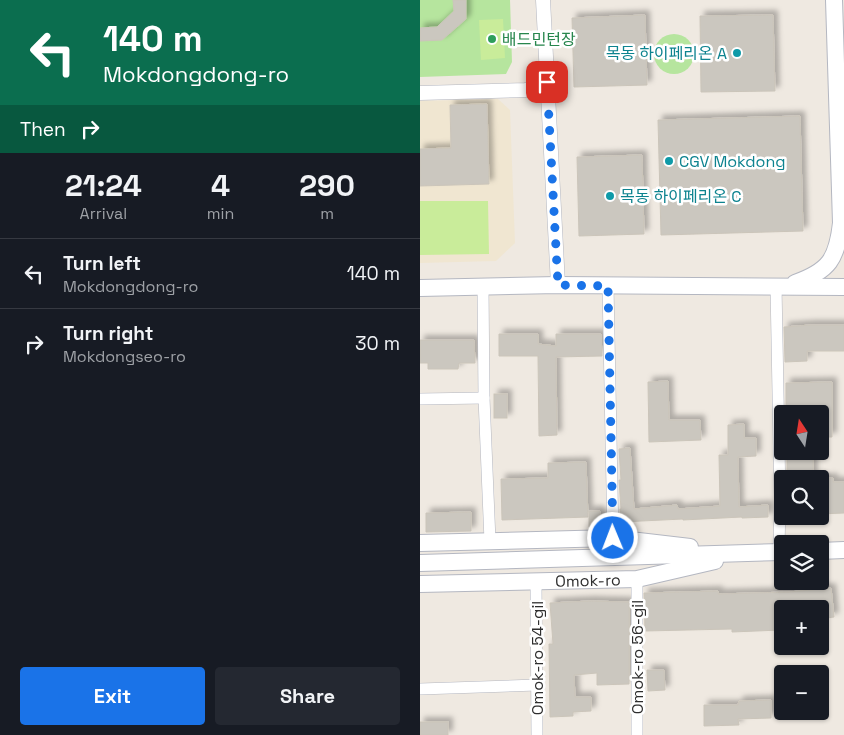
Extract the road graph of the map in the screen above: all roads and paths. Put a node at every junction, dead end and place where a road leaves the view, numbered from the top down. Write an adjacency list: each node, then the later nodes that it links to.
1 (542, 0): 3 (street)
2 (834, 0): 5 (main road)
3 (547, 82): 4 (street); 6 (street)
4 (420, 93)
5 (842, 228): 9 (main road)
6 (558, 285): 7 (main road); 8 (main road)
7 (482, 286): 12 (main road); 13 (street)
8 (608, 286): 9 (main road); 16 (street)
9 (758, 286): 10 (main road)
10 (776, 286): 11 (main road); 15 (street, Omok-ro)
11 (844, 287)
12 (420, 288)
13 (484, 398): 14 (street); 17 (street)
14 (420, 399)
15 (781, 535)
16 (613, 538): 17 (main road, Omok-ro); 22 (main road, Omok-ro)
17 (490, 541): 18 (main road, Omok-ro)
18 (420, 543)
19 (844, 550): 20 (main road)
20 (829, 551)
21 (774, 552): 22 (main road, Omok-ro)
22 (752, 553): 23 (main road, Omok-ro); 24 (main road, Omok-ro)
23 (420, 562)
24 (637, 579): 25 (main road, Omok-ro); 30 (street, Omok-ro 56-gil)
25 (536, 581): 26 (main road, Omok-ro); 27 (street, Omok-ro 54-gil)
26 (420, 584)
27 (537, 685): 28 (street); 29 (street, Omok-ro 54-gil)
28 (420, 689)
29 (537, 735)
30 (637, 735)

